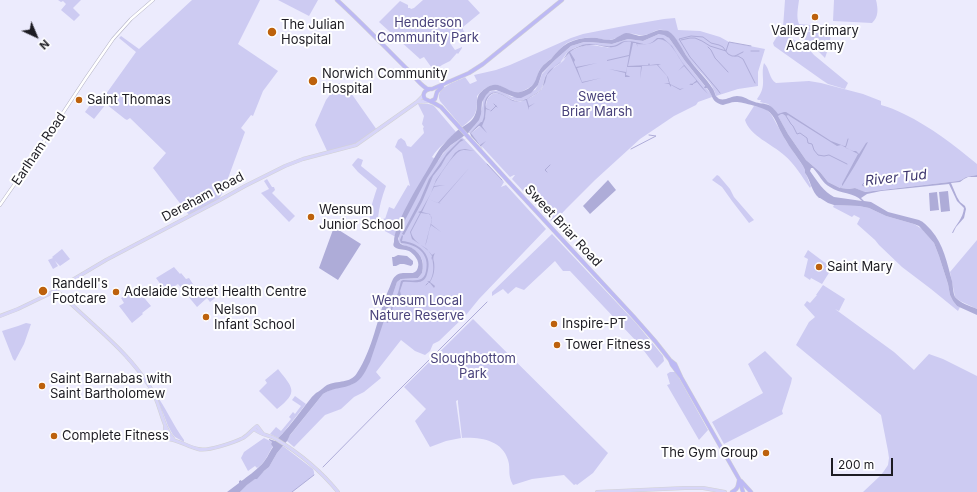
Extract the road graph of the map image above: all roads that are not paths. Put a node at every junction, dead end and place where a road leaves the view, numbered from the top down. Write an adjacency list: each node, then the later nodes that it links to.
1 (153, 0): 14 (main road, Earlham Road)
2 (337, 0): 5 (highway)
3 (341, 0): 5 (highway)
4 (562, 0): 7 (highway, Dereham Road)
5 (354, 16): 6 (highway)
6 (420, 83): 8 (highway); 9 (highway)
7 (444, 85): 8 (highway, Dereham Road); 10 (highway, Dereham Road)
8 (431, 89): 9 (highway, Dereham Road); 10 (highway)
9 (424, 94): 11 (highway); 12 (main road, Dereham Road)
10 (436, 96): 11 (highway, Dereham Road); 13 (highway, Sweet Briar Road)
11 (430, 101): 12 (main road, Dereham Road); 13 (highway, Sweet Briar Road)
12 (417, 102): 15 (main road, Dereham Road)
13 (441, 107): 21 (highway, Sweet Briar Road)
14 (0, 205)
15 (54, 291): 16 (main road, Dereham Road); 17 (main road)
16 (0, 316)
17 (165, 425): 18 (main road); 19 (main road)
18 (168, 431): 19 (main road); 20 (main road)
19 (166, 439): 20 (main road)
20 (174, 440): 22 (main road)
21 (739, 479): 25 (highway); 26 (highway, Sweet Briar Road); 27 (highway)
22 (338, 492)
23 (597, 492): 24 (main road)
24 (725, 492)
25 (732, 492)
26 (743, 492)
27 (751, 492)

